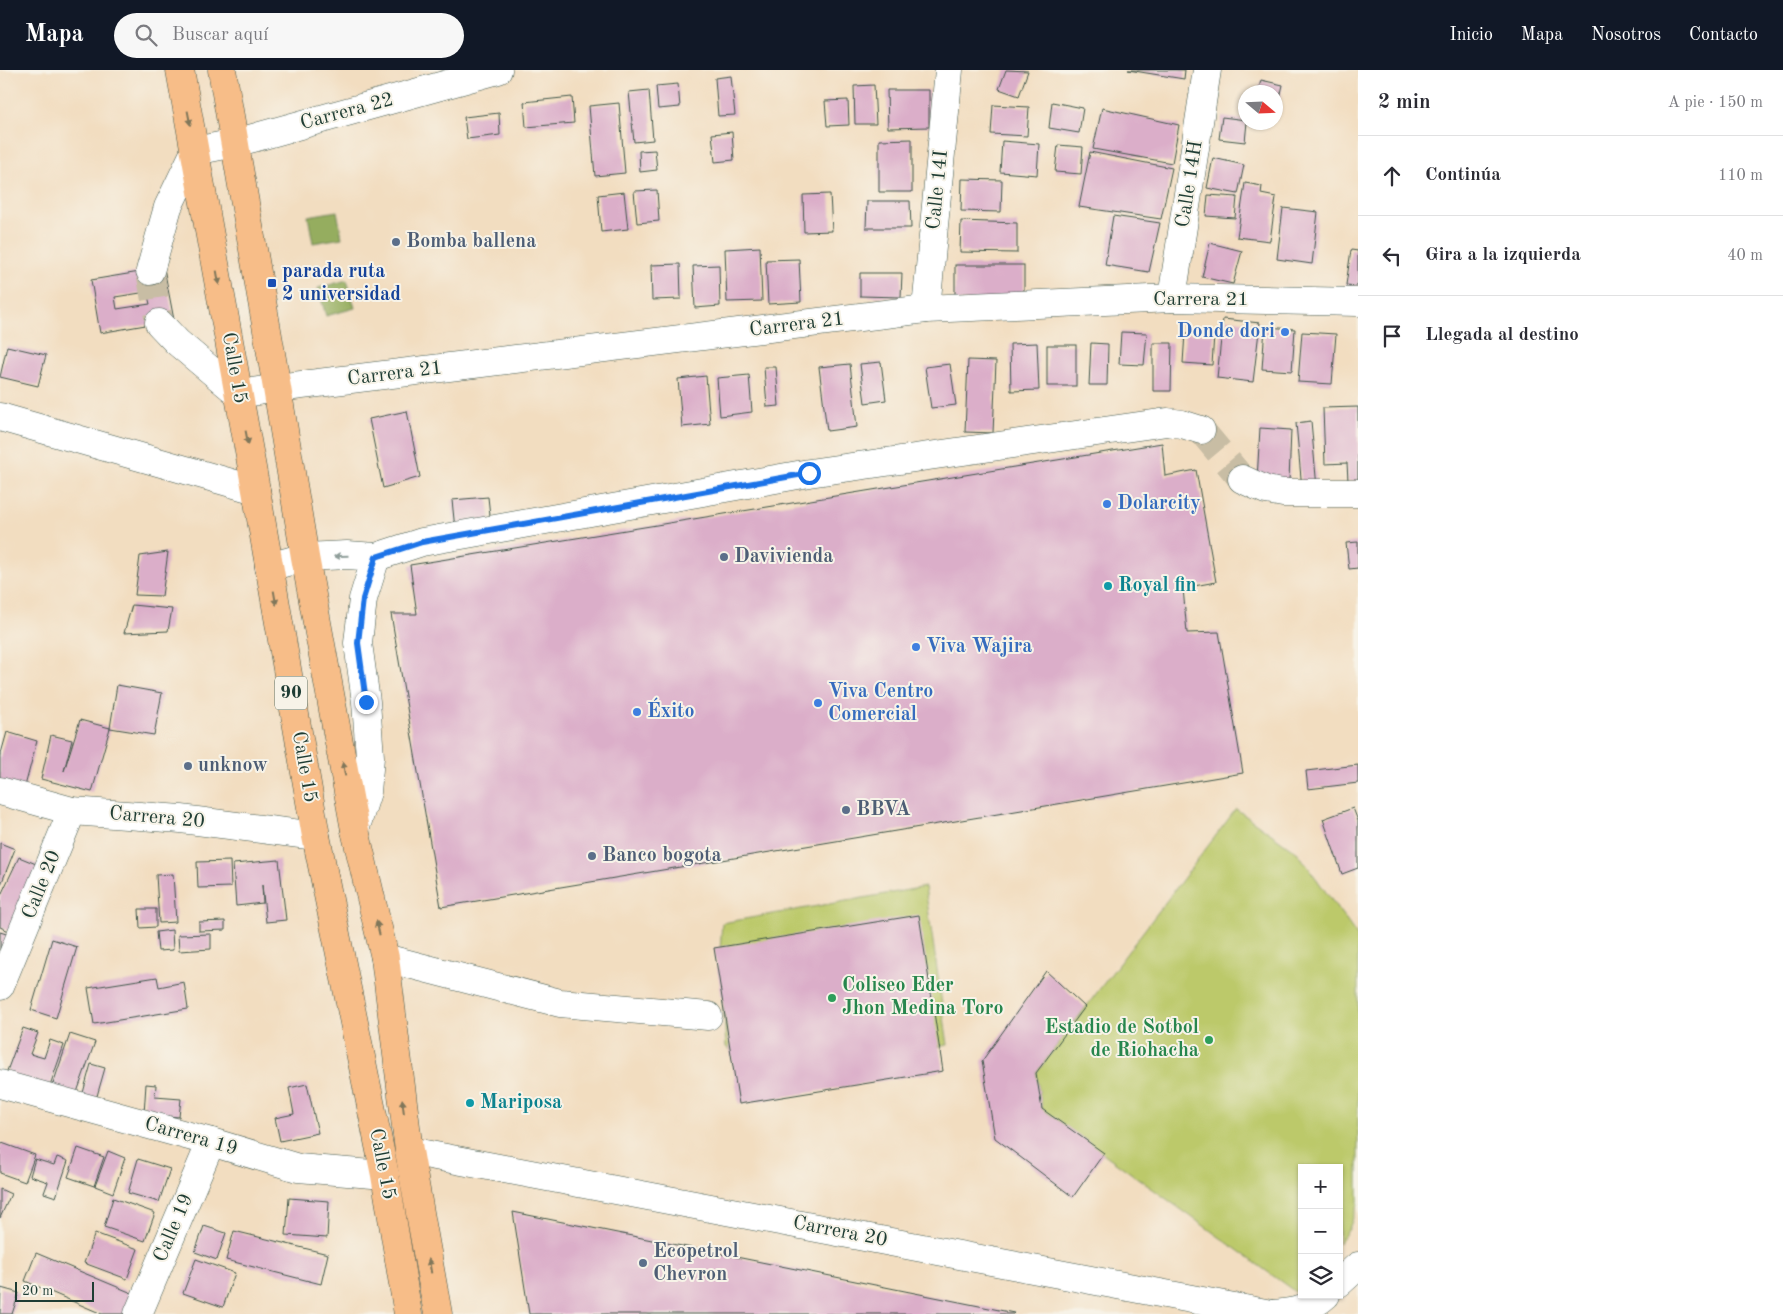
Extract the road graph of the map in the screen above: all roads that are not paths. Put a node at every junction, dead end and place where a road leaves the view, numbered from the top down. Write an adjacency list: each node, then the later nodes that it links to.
1 (180, 70): 7 (highway, Calle 15 / 90, one-way to 7)
2 (222, 70): 6 (highway, Calle 15 / 90)
3 (498, 70): 6 (street, Carrera 22)
4 (950, 70): 11 (street, Calle 14I)
5 (1208, 70): 9 (street, Calle 14H)
6 (234, 143): 7 (street, Carrera 22); 13 (highway, Calle 15 / 90)
7 (195, 151): 8 (street); 14 (highway, Calle 15 / 90, one-way to 14)
8 (150, 271)
9 (1172, 298): 10 (street, Carrera 21); 11 (street, Carrera 21)
10 (1358, 302)
11 (926, 310): 13 (street, Carrera 21)
12 (159, 323): 14 (street)
13 (277, 388): 14 (street, Carrera 21); 20 (highway, Calle 15 / 90)
14 (238, 394): 18 (highway, Calle 15 / 90, one-way to 18)
15 (0, 417): 18 (street)
16 (1201, 430): 21 (street)
17 (1242, 480): 19 (street)
18 (256, 490): 22 (highway, Calle 15 / 90)
19 (1358, 493)
20 (305, 557): 21 (street, one-way to 20); 22 (street); 25 (highway, Calle 15 / 90, one-way to 20)
21 (376, 557): 25 (street)
22 (269, 567): 26 (highway, Calle 15 / 90, one-way to 26)
23 (0, 791): 24 (street, Carrera 20)
24 (72, 811): 26 (street, Carrera 20); 28 (street, Calle 20)
25 (355, 830): 27 (highway, Calle 15 / 90, one-way to 25)
26 (316, 836): 33 (highway, Calle 15 / 90)
27 (385, 958): 29 (street); 32 (highway, Calle 15 / 90, one-way to 27)
28 (0, 986)
29 (708, 1016)
30 (0, 1084): 31 (street, Carrera 19)
31 (211, 1142): 33 (street, Carrera 19); 37 (street, Calle 19)
32 (409, 1151): 39 (highway, Calle 15 / 90, one-way to 32); 40 (street, Carrera 20)
33 (385, 1174): 38 (highway, Calle 15 / 90)
34 (1358, 1266): 35 (street)
35 (1343, 1279)
36 (1322, 1299): 40 (street, Carrera 20)
37 (138, 1314)
38 (408, 1314)
39 (438, 1314)
40 (1272, 1314)

